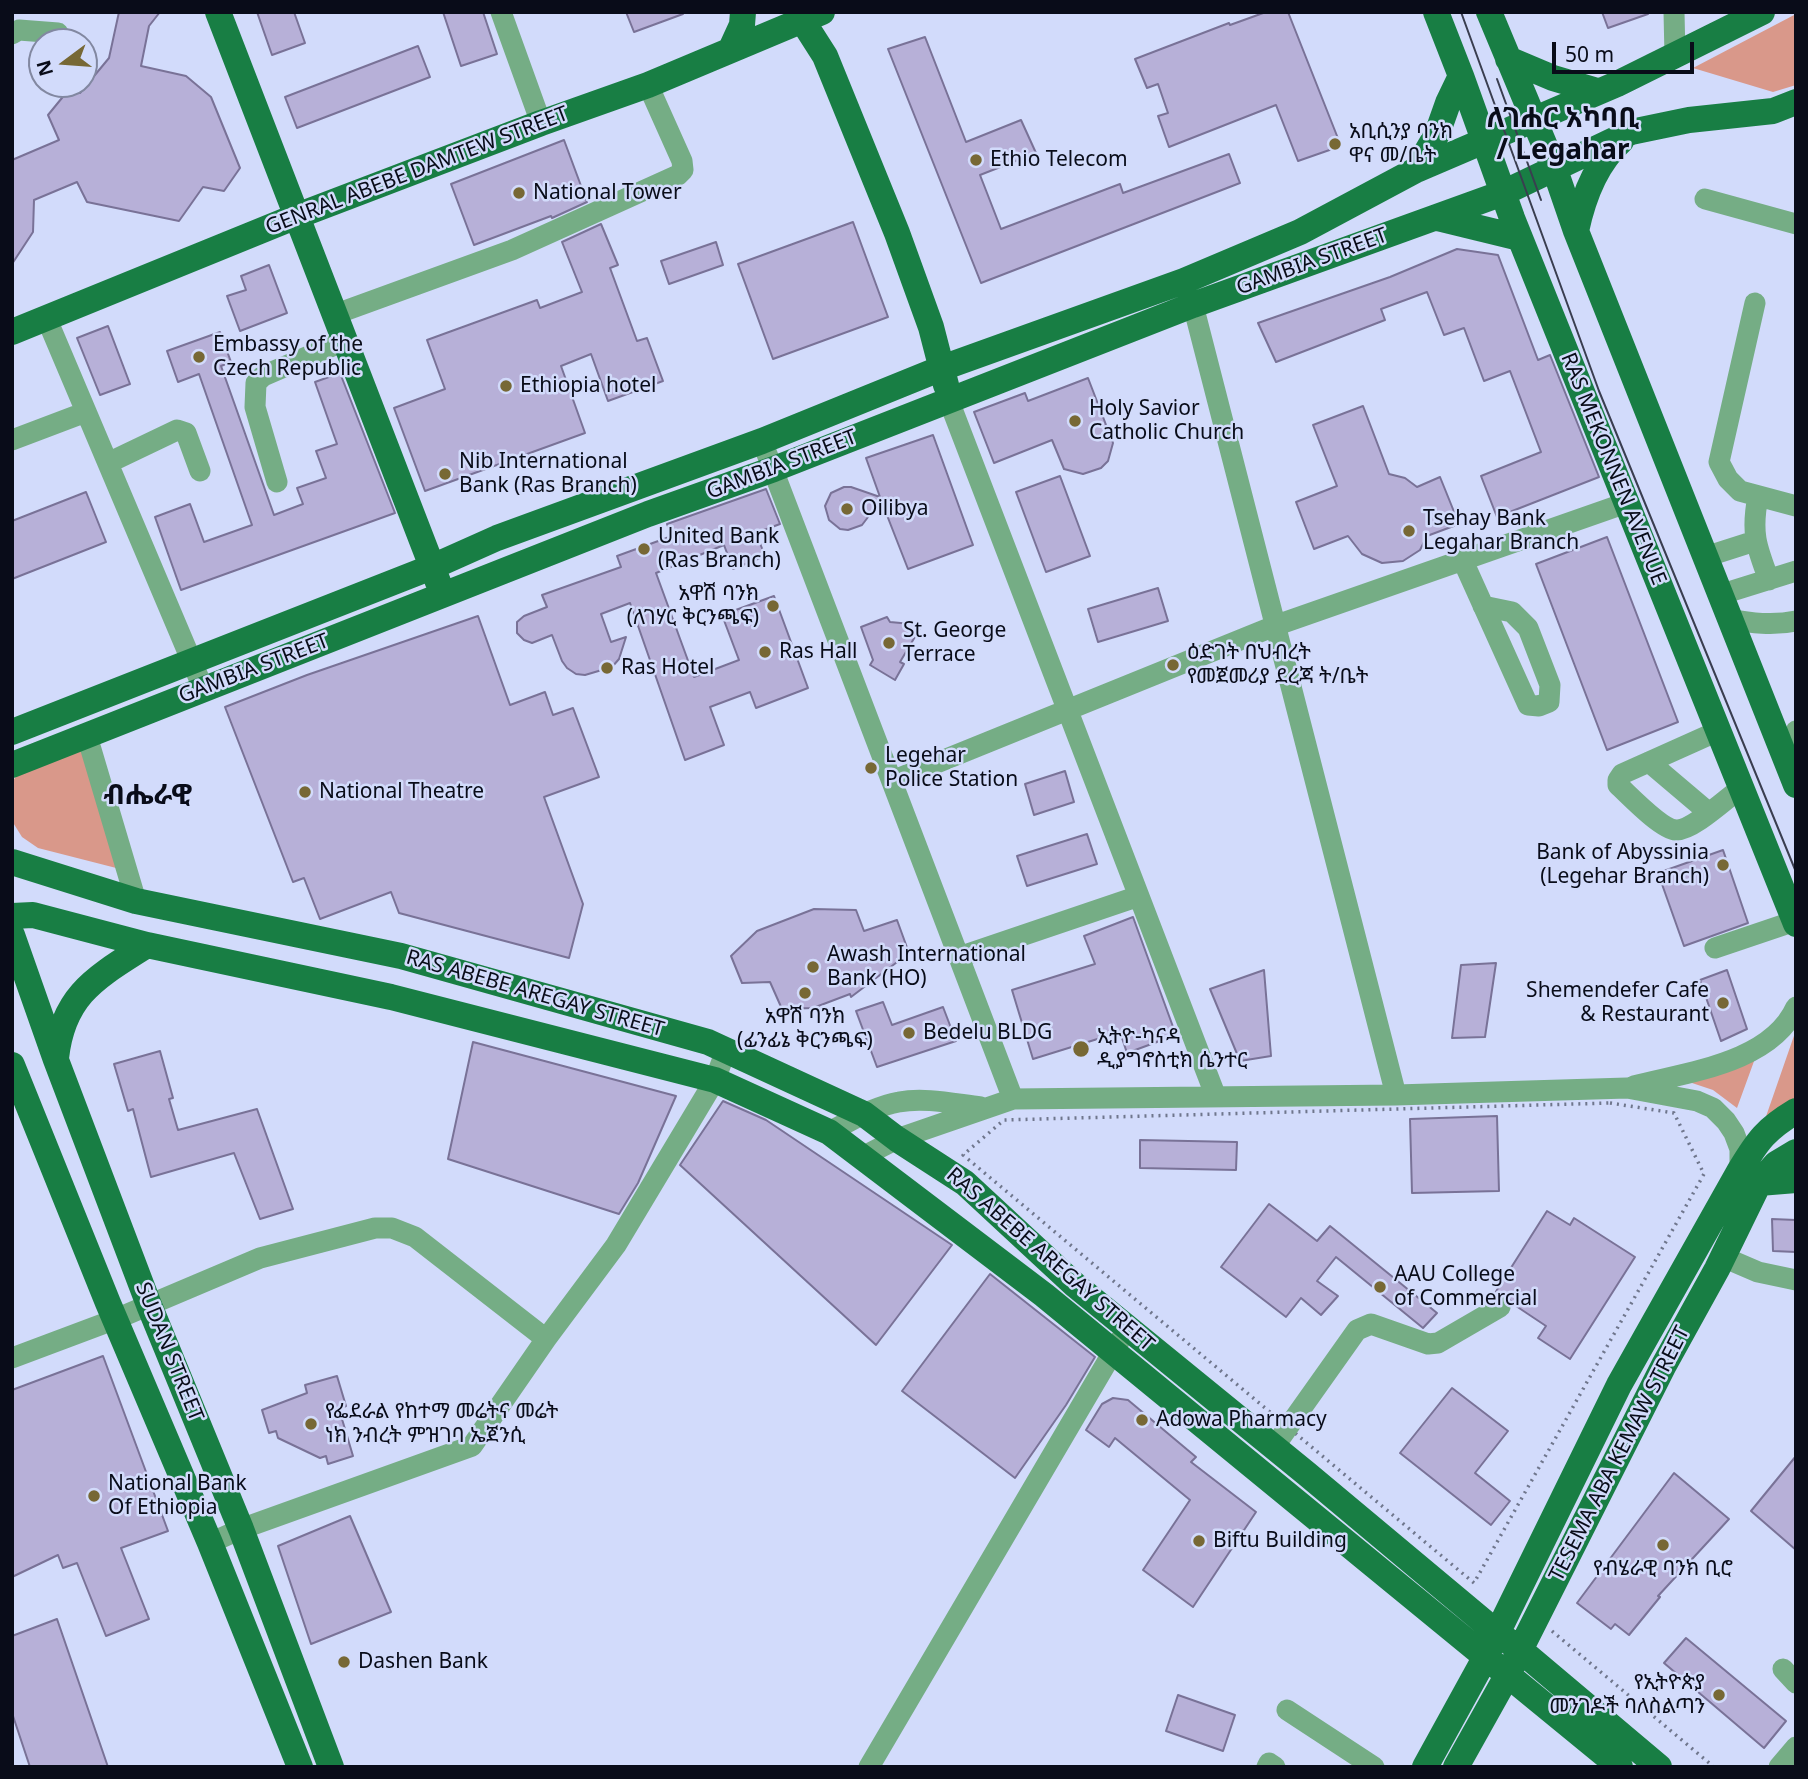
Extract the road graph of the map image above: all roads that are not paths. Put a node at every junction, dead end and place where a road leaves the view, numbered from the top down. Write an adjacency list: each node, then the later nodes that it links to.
1 (218, 12): 26 (main road)
2 (502, 12): 19 (street)
3 (743, 12): 11 (main road)
4 (1436, 12): 14 (main road, RAS MEKONNEN AVENUE)
5 (1489, 12): 13 (main road)
6 (1674, 12): 12 (street)
7 (1727, 12): 10 (main road)
8 (1762, 12): 10 (main road, GAMBIA STREET)
9 (812, 14): 11 (main road, GENRAL ABEBE DAMTEW STREET); 37 (main road)
10 (1703, 43): 12 (main road, GAMBIA STREET)
11 (732, 49): 15 (main road, GENRAL ABEBE DAMTEW STREET)
12 (1675, 56): 16 (main road, GAMBIA STREET)
13 (1508, 59): 16 (main road); 18 (main road)
14 (1461, 76): 21 (main road, RAS MEKONNEN AVENUE); 22 (main road)
15 (648, 85): 19 (main road, GENRAL ABEBE DAMTEW STREET); 33 (street)
16 (1597, 91): 18 (main road, GAMBIA STREET)
17 (1796, 102): 20 (main road, GAMBIA STREET)
18 (1534, 119): 21 (main road, GAMBIA STREET); 23 (main road)
19 (541, 122): 26 (main road, GENRAL ABEBE DAMTEW STREET)
20 (1631, 132): 23 (main road, GAMBIA STREET); 29 (main road)
21 (1485, 141): 22 (main road, GAMBIA STREET); 24 (main road, RAS MEKONNEN AVENUE)
22 (1416, 170): 37 (main road, GAMBIA STREET)
23 (1555, 170): 24 (main road, GAMBIA STREET); 29 (main road)
24 (1503, 194): 27 (main road, GAMBIA STREET); 30 (main road, RAS MEKONNEN AVENUE)
25 (1705, 199): 28 (street)
26 (297, 216): 33 (main road); 34 (main road, GENRAL ABEBE DAMTEW STREET)
27 (1438, 218): 30 (main road); 32 (main road, GAMBIA STREET)
28 (1796, 224)
29 (1576, 231): 50 (main road)
30 (1520, 238): 47 (main road, RAS MEKONNEN AVENUE)
31 (1755, 303): 46 (street)
32 (1193, 305): 38 (main road, GAMBIA STREET); 59 (street)
33 (336, 314): 36 (main road)
34 (46, 317): 35 (main road, GENRAL ABEBE DAMTEW STREET); 39 (street)
35 (12, 332)
36 (346, 340): 45 (street); 52 (main road)
37 (942, 368): 38 (main road); 41 (main road, GAMBIA STREET)
38 (949, 401): 43 (main road, GAMBIA STREET); 62 (street)
39 (86, 412): 40 (street); 42 (street)
40 (12, 440)
41 (762, 440): 43 (street); 52 (main road, GAMBIA STREET)
42 (108, 463): 44 (street); 60 (street)
43 (774, 469): 55 (main road, GAMBIA STREET); 70 (street)
44 (201, 471)
45 (276, 482)
46 (1758, 496): 48 (street); 49 (street)
47 (1626, 503): 51 (street); 63 (main road, RAS MEKONNEN AVENUE)
48 (1796, 506)
49 (1755, 541): 50 (street); 54 (street)
50 (1704, 558): 57 (main road)
51 (1463, 561): 56 (street); 59 (street)
52 (432, 567): 55 (main road); 60 (main road, GAMBIA STREET)
53 (1796, 570): 54 (street)
54 (1769, 580): 57 (street)
55 (444, 596): 61 (main road, GAMBIA STREET)
56 (1483, 606)
57 (1724, 607): 58 (street); 69 (main road)
58 (1796, 621)
59 (1277, 625): 62 (street); 90 (street)
60 (193, 662): 61 (street); 65 (main road, GAMBIA STREET)
61 (203, 688): 66 (main road, GAMBIA STREET)
62 (1068, 710): 70 (street); 74 (street)
63 (1718, 731): 67 (street); 71 (main road, RAS MEKONNEN AVENUE)
64 (1796, 731): 69 (street)
65 (12, 732)
66 (87, 736): 68 (main road, GAMBIA STREET); 75 (street)
67 (1649, 762): 72 (street); 72 (street)
68 (12, 765)
69 (1791, 773)
70 (892, 781): 82 (street)
71 (1741, 788): 72 (street); 77 (main road, RAS MEKONNEN AVENUE)
72 (1708, 812)
73 (12, 862): 75 (main road, RAS ABEBE AREGAY STREET)
74 (1139, 896): 82 (street); 91 (street)
75 (136, 901): 81 (main road, RAS ABEBE AREGAY STREET)
76 (12, 916): 79 (main road, RAS ABEBE AREGAY STREET)
77 (1795, 922): 80 (street)
78 (12, 935): 86 (main road, SUDAN STREET)
79 (146, 945): 83 (main road, RAS ABEBE AREGAY STREET); 86 (main road)
80 (1715, 948)
81 (401, 956): 83 (main road); 85 (main road, RAS ABEBE AREGAY STREET)
82 (959, 957): 92 (street)
83 (391, 997): 88 (main road, RAS ABEBE AREGAY STREET)
84 (1796, 1007): 89 (street)
85 (726, 1050): 88 (street); 95 (main road, RAS ABEBE AREGAY STREET)
86 (56, 1060): 104 (main road, SUDAN STREET)
87 (14, 1070): 106 (main road, SUDAN STREET)
88 (715, 1080): 96 (main road, RAS ABEBE AREGAY STREET); 108 (street)
89 (1627, 1088): 90 (street); 100 (street)
90 (1396, 1095): 91 (street)
91 (1216, 1097): 92 (street)
92 (1013, 1098): 93 (street)
93 (986, 1108): 95 (street); 97 (street)
94 (1796, 1111): 100 (main road)
95 (864, 1114): 96 (street); 97 (main road, RAS ABEBE AREGAY STREET)
96 (830, 1132): 99 (main road, RAS ABEBE AREGAY STREET)
97 (897, 1139): 99 (street); 107 (main road, RAS ABEBE AREGAY STREET)
98 (1796, 1152): 100 (main road, TESEMA ABA KEMAW STREET)
99 (862, 1157): 109 (main road, RAS ABEBE AREGAY STREET)
100 (1750, 1177): 101 (main road); 102 (main road, TESEMA ABA KEMAW STREET); 114 (main road, TESEMA ABA KEMAW STREET)
101 (1796, 1180)
102 (1723, 1257): 103 (street); 115 (main road, TESEMA ABA KEMAW STREET)
103 (1796, 1280)
104 (149, 1305): 106 (street); 108 (street); 112 (main road, SUDAN STREET)
105 (1500, 1307): 111 (street)
106 (116, 1319): 110 (street); 113 (main road, SUDAN STREET)
107 (1127, 1328): 109 (street); 111 (main road, RAS ABEBE AREGAY STREET)
108 (546, 1339): 112 (street)
109 (1112, 1353): 116 (main road, RAS ABEBE AREGAY STREET); 122 (street)
110 (12, 1358)
111 (1281, 1437): 114 (main road, RAS ABEBE AREGAY STREET)
112 (242, 1530): 113 (street); 121 (main road, SUDAN STREET)
113 (210, 1543): 120 (main road, SUDAN STREET)
114 (1496, 1632): 115 (main road, RAS ABEBE AREGAY STREET); 116 (main road, TESEMA ABA KEMAW STREET)
115 (1519, 1649): 117 (main road, TESEMA ABA KEMAW STREET); 129 (main road, RAS ABEBE AREGAY STREET)
116 (1485, 1658): 117 (main road, RAS ABEBE AREGAY STREET); 126 (main road, TESEMA ABA KEMAW STREET)
117 (1508, 1674): 127 (main road, TESEMA ABA KEMAW STREET); 128 (main road, RAS ABEBE AREGAY STREET)
118 (1287, 1710): 125 (street)
119 (1796, 1747): 130 (street)
120 (300, 1767)
121 (331, 1767)
122 (869, 1767)
123 (1267, 1767): 124 (street)
124 (1275, 1767)
125 (1374, 1767)
126 (1424, 1767)
127 (1456, 1767)
128 (1620, 1767)
129 (1659, 1767)
130 (1779, 1767)

